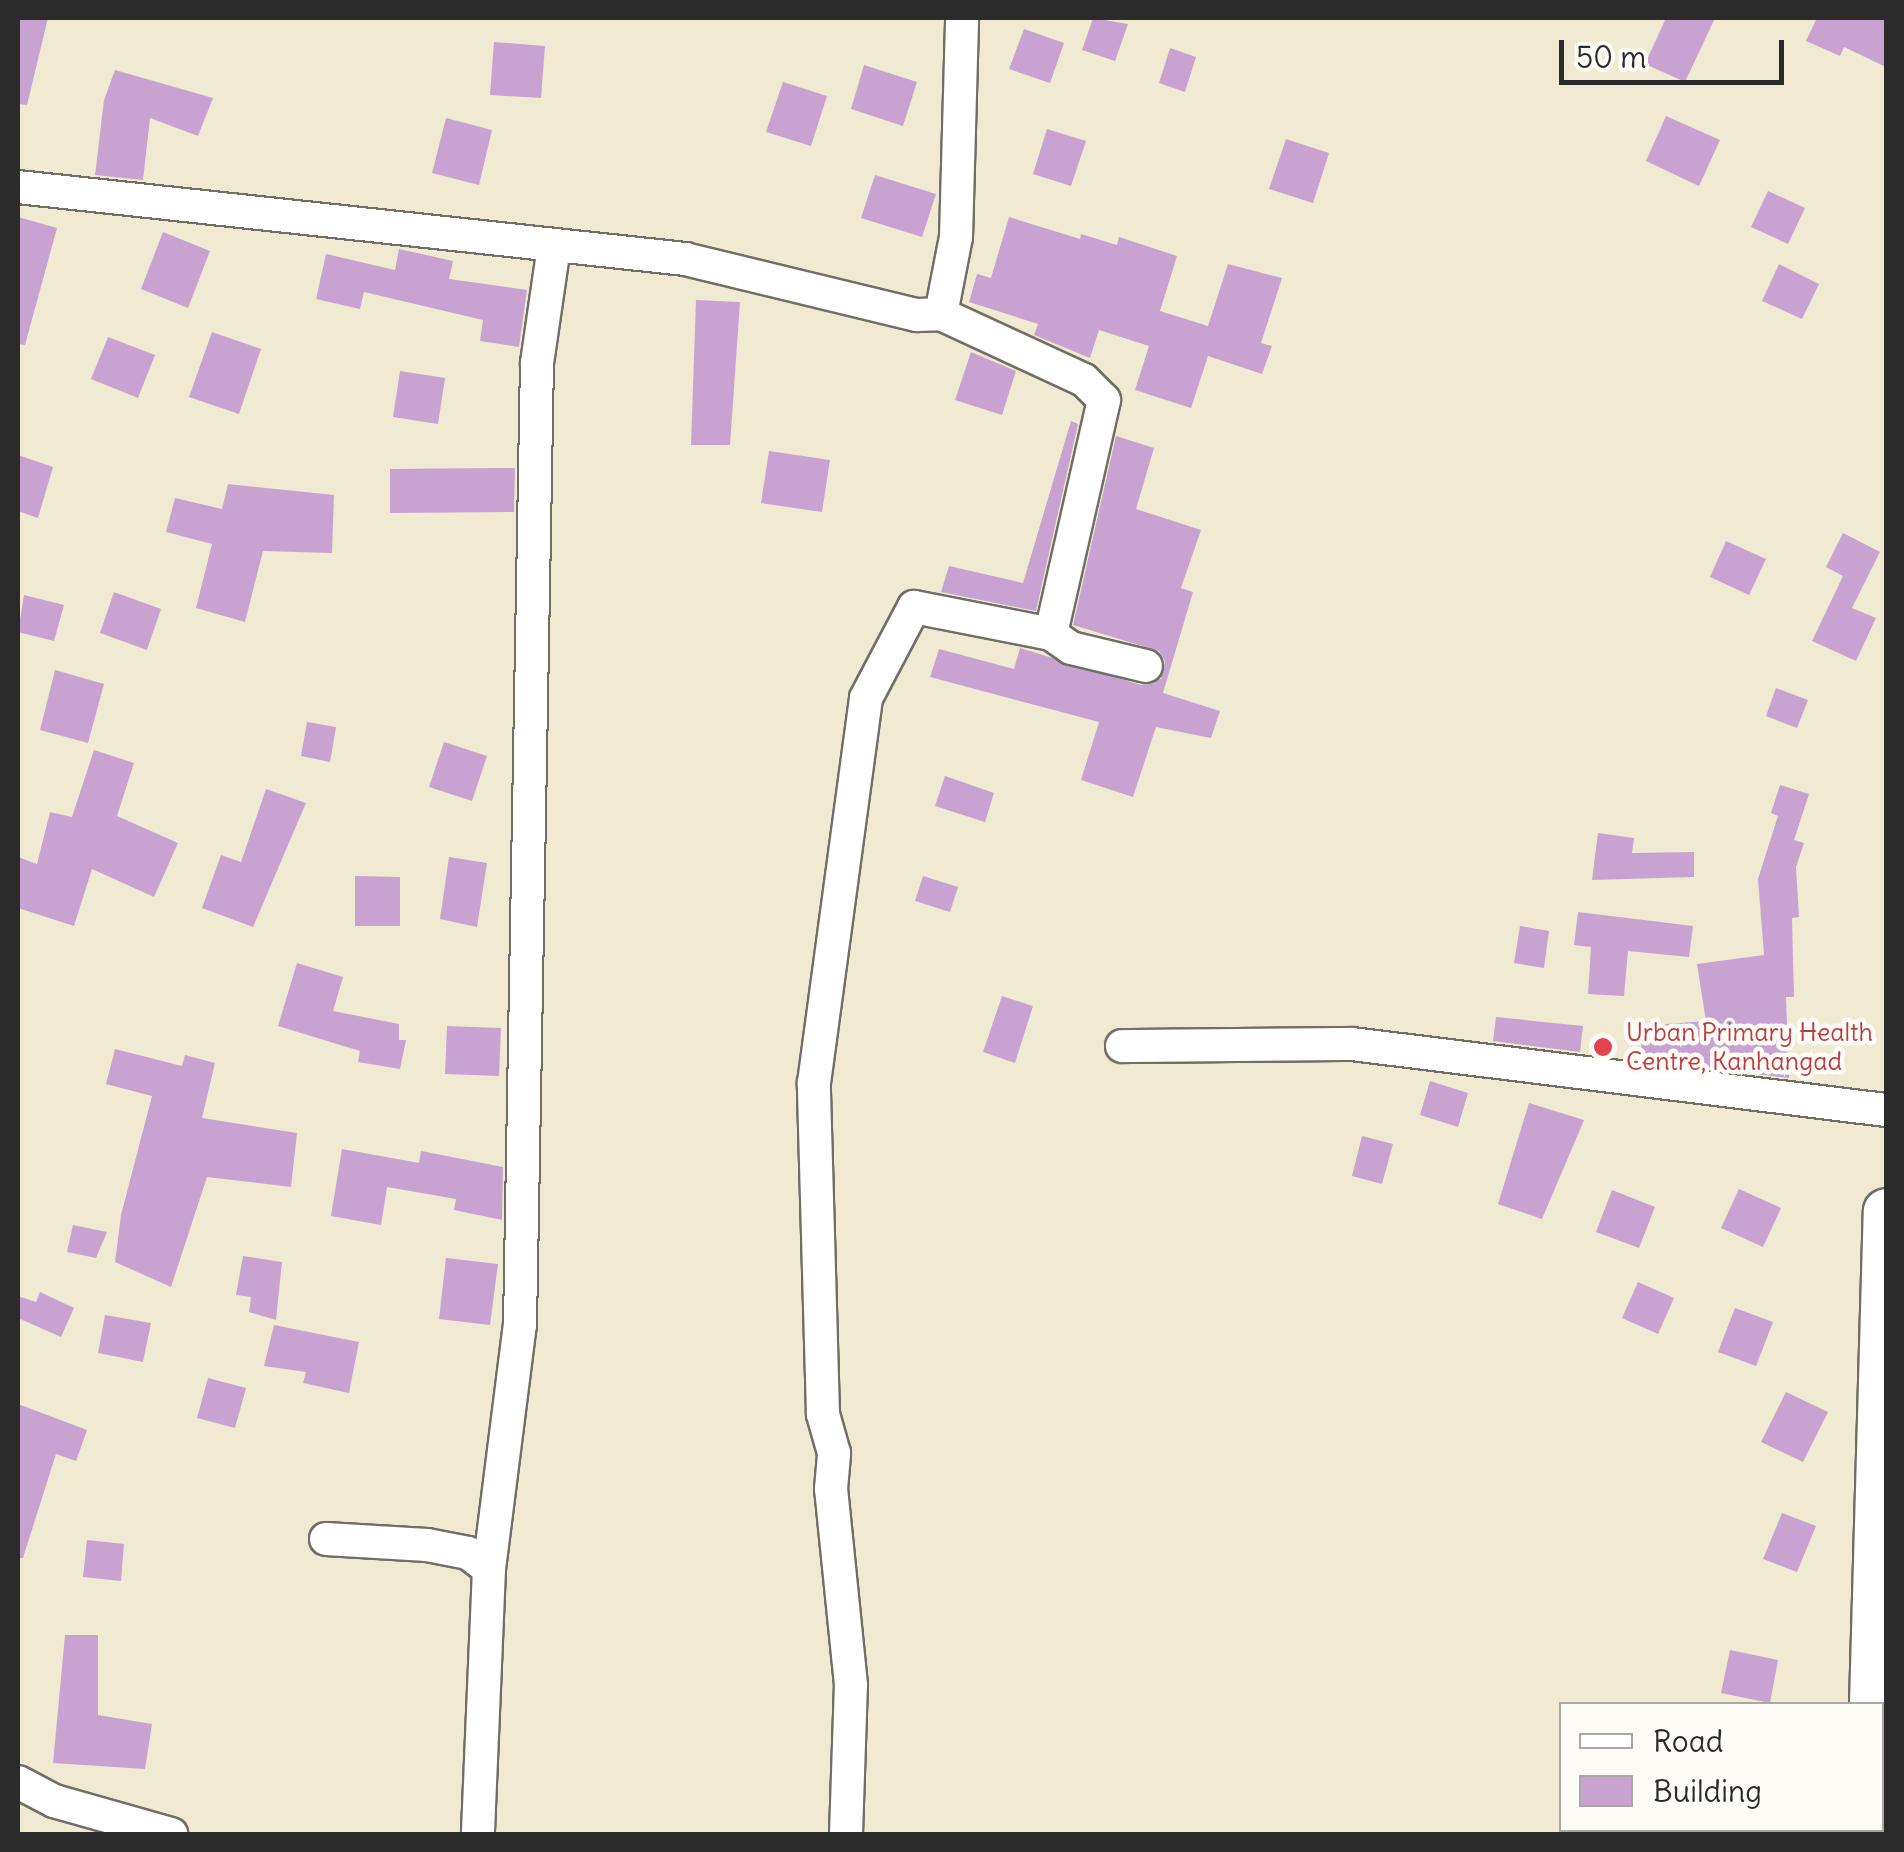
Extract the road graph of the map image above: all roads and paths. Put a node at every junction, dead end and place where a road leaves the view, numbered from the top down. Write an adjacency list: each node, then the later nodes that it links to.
1 (962, 18): 4 (street)
2 (18, 187): 3 (street)
3 (554, 246): 4 (street); 11 (street)
4 (940, 314): 5 (street)
5 (1050, 634): 6 (street); 16 (street)
6 (1146, 666)
7 (1122, 1046): 8 (street)
8 (1886, 1110)
9 (1886, 1211): 12 (main road)
10 (326, 1539): 11 (street)
11 (488, 1569): 15 (street)
12 (1872, 1702)
13 (18, 1782): 14 (street)
14 (171, 1834)
15 (478, 1834)
16 (846, 1834)

